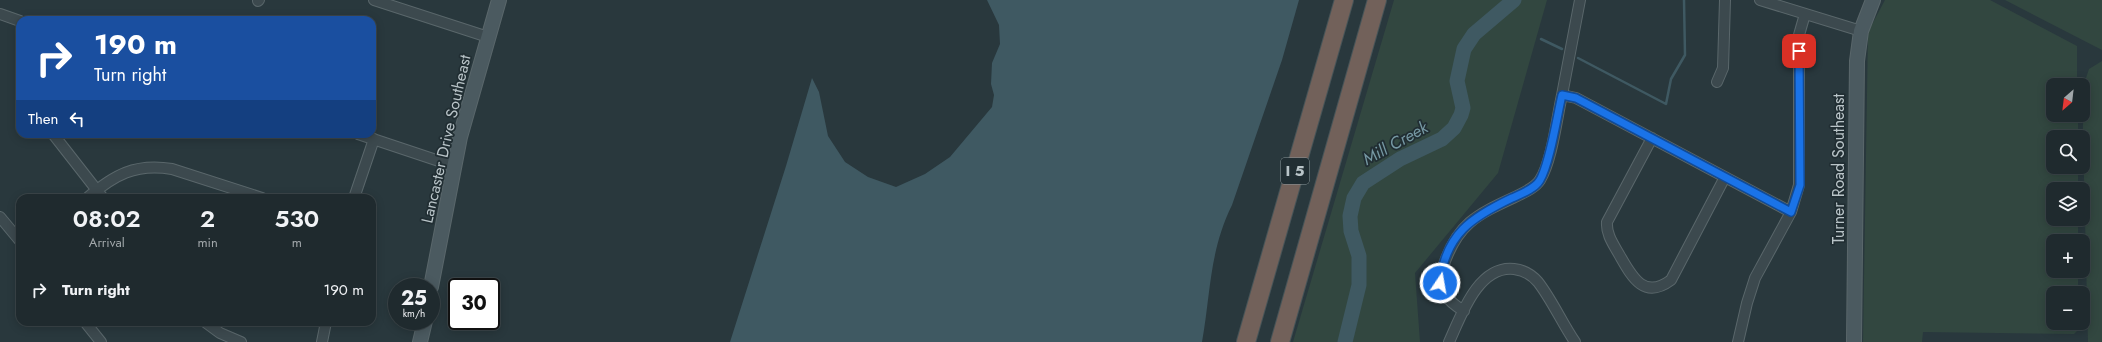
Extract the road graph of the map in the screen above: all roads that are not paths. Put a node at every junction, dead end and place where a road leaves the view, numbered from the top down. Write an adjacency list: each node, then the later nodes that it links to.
1 (374, 0): 13 (street)
2 (499, 0): 13 (main road, Lancaster Drive Southeast)
3 (1344, 0): 40 (highway, I 5)
4 (1377, 0): 41 (highway, I 5)
5 (1580, 0): 15 (street)
6 (1725, 0): 14 (street)
7 (1760, 0): 10 (street)
8 (1873, 0): 12 (main road, Turner Road Southeast)
9 (0, 14): 11 (street)
10 (1805, 14): 12 (street); 27 (street)
11 (16, 20)
12 (1861, 31): 45 (main road, Turner Road Southeast)
13 (488, 37): 20 (main road, Lancaster Drive Southeast)
14 (1717, 82)
15 (1562, 95): 18 (street); 31 (street)
16 (56, 138): 22 (street)
17 (371, 138): 19 (street)
18 (1652, 138): 21 (street); 21 (street)
19 (374, 139): 20 (street); 26 (street)
20 (454, 166): 30 (main road, Lancaster Drive Southeast)
21 (1725, 177): 27 (street)
22 (97, 190): 23 (street); 24 (street); 25 (street)
23 (92, 194)
24 (100, 194)
25 (250, 194)
26 (355, 194)
27 (1791, 212): 44 (street)
28 (0, 216): 29 (street)
29 (16, 236)
30 (433, 278)
31 (1464, 311): 42 (street); 43 (street)
32 (88, 326): 36 (street)
33 (210, 326): 37 (street)
34 (325, 326): 38 (street)
35 (422, 330): 39 (main road)
36 (101, 342)
37 (241, 342)
38 (322, 342)
39 (420, 342)
40 (1246, 342)
41 (1280, 342)
42 (1449, 342)
43 (1575, 342)
44 (1738, 342)
45 (1854, 342)

